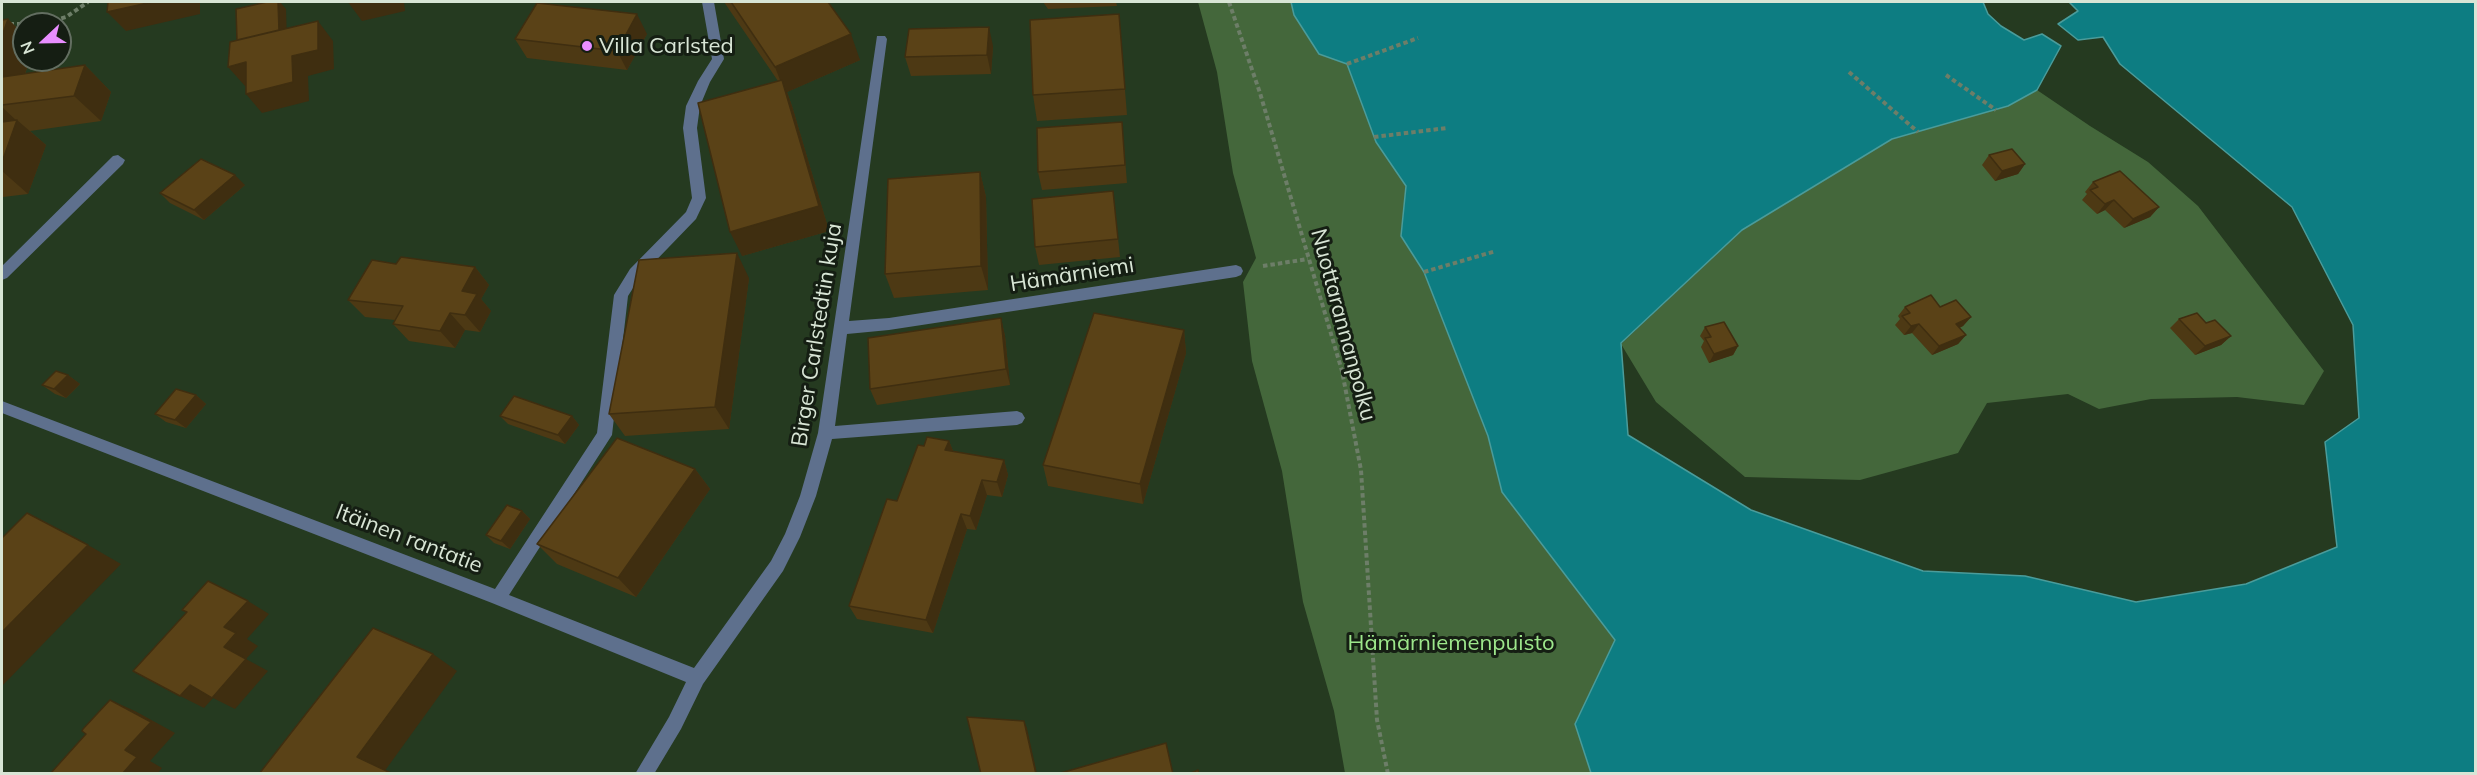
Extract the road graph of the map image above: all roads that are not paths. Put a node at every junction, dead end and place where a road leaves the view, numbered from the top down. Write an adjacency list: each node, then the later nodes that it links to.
1 (708, 2): 10 (street)
2 (881, 39): 6 (street, Birger Carlstedtin kuja)
3 (118, 160): 5 (street)
4 (1236, 271): 6 (street, Hämärniemi)
5 (2, 274)
6 (842, 328): 9 (street, Birger Carlstedtin kuja)
7 (2, 407): 10 (street, Itäinen rantatie)
8 (1017, 418): 9 (street)
9 (826, 433): 11 (street, Birger Carlstedtin kuja)
10 (498, 598): 11 (street, Itäinen rantatie)
11 (697, 678): 12 (street)
12 (644, 774)

